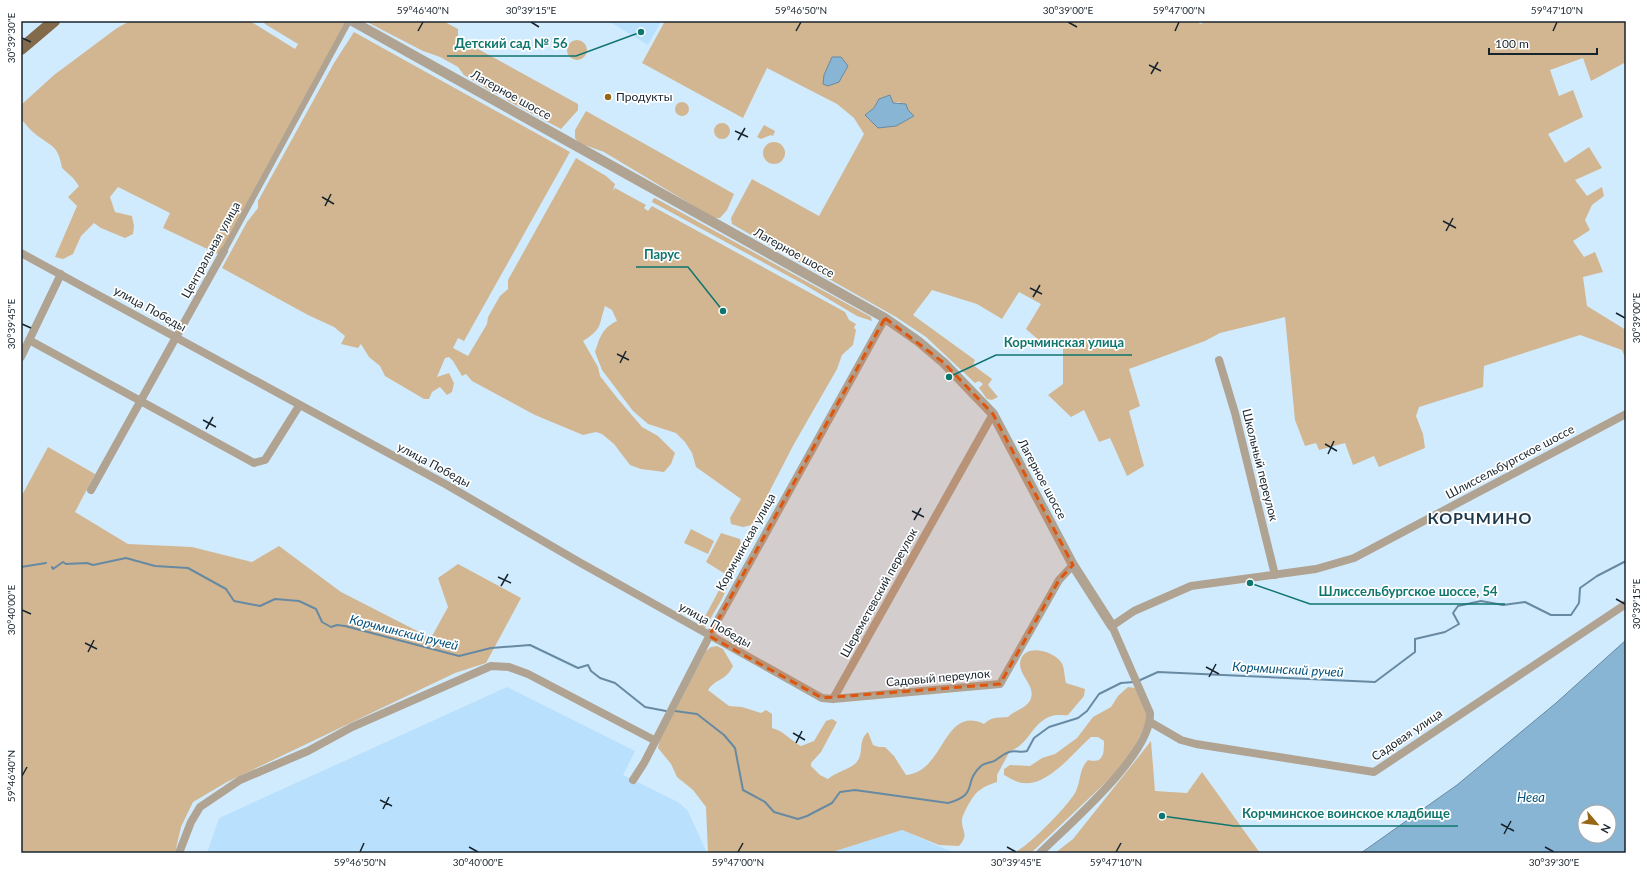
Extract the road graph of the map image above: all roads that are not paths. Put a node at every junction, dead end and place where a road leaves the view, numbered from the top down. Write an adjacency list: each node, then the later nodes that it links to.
1 (54, 21): 3 (main road)
2 (351, 21): 4 (street, Центральная улица); 7 (street, Лагерное шоссе)
3 (21, 48)
4 (224, 251): 8 (street, Центральная улица)
5 (21, 253): 6 (street, улица Победы)
6 (61, 274): 8 (street, улица Победы); 9 (street)
7 (885, 318): 14 (street, Лагерное шоссе); 21 (street, Кормчинская улица)
8 (176, 338): 12 (street, Центральная улица); 13 (street, улица Победы)
9 (29, 340): 10 (street); 12 (street)
10 (21, 357)
11 (1219, 360): 18 (street, Школьный переулок)
12 (142, 401): 13 (street); 16 (street, Центральная улица)
13 (299, 406): 21 (street, улица Победы)
14 (993, 414): 17 (street, Лагерное шоссе); 22 (street, Шереметевский переулок)
15 (1626, 414): 18 (street, Шлиссельбургское шоссе)
16 (91, 490)
17 (1073, 565): 20 (street, Лагерное шоссе); 22 (street, Садовый переулок)
18 (1275, 575): 20 (street, Шлиссельбургское шоссе)
19 (1626, 604): 23 (street, Садовая улица)
20 (1112, 626): 23 (street)
21 (709, 636): 22 (street, улица Победы); 24 (street, Кормчинская улица)
22 (833, 699)
23 (1150, 722): 27 (street)
24 (654, 740): 25 (street, Кормчинская улица); 26 (street)
25 (633, 780)
26 (179, 853)
27 (1040, 853)

